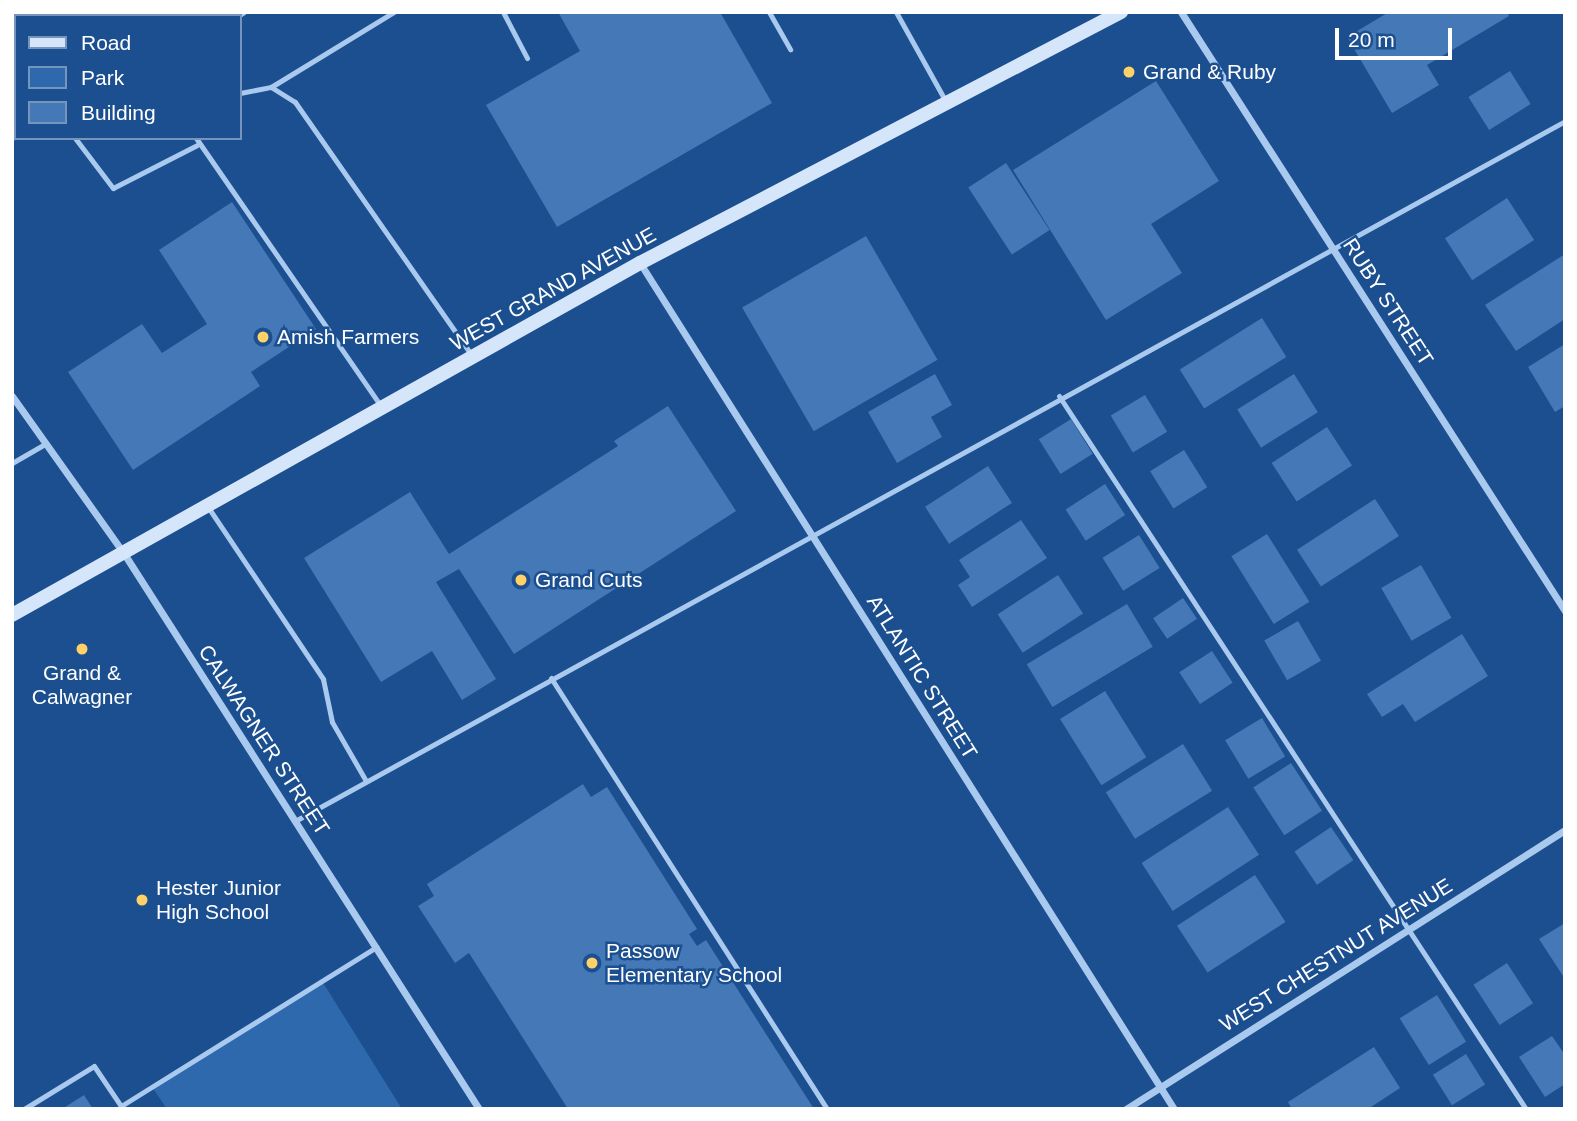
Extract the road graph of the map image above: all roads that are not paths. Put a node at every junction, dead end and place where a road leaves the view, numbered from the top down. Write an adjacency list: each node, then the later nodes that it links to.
1 (394, 12): 9 (lane)
2 (503, 12): 8 (lane)
3 (769, 12): 7 (lane)
4 (896, 12): 11 (lane)
5 (1121, 12): 11 (main road, WEST GRAND AVENUE)
6 (1181, 12): 15 (street, RUBY STREET)
7 (790, 49)
8 (527, 58)
9 (271, 87): 10 (lane); 17 (lane)
10 (242, 93)
11 (947, 103): 16 (main road, WEST GRAND AVENUE)
12 (1565, 121): 15 (lane)
13 (77, 140): 14 (lane)
14 (197, 141): 20 (lane)
15 (1332, 247): 19 (lane); 26 (street, RUBY STREET)
16 (640, 263): 17 (main road, WEST GRAND AVENUE); 24 (street, ATLANTIC STREET)
17 (473, 357): 20 (main road, WEST GRAND AVENUE)
18 (12, 396): 21 (street, CALWAGNER STREET)
19 (1059, 396): 24 (lane); 32 (lane)
20 (382, 408): 23 (main road, WEST GRAND AVENUE)
21 (46, 443): 22 (lane); 25 (street, CALWAGNER STREET)
22 (12, 463)
23 (207, 506): 25 (main road, WEST GRAND AVENUE); 29 (lane)
24 (810, 533): 28 (lane); 34 (street, ATLANTIC STREET)
25 (123, 552): 27 (main road, WEST GRAND AVENUE); 30 (street, CALWAGNER STREET)
26 (1565, 611)
27 (12, 615)
28 (551, 678): 29 (lane); 37 (lane)
29 (366, 781): 30 (lane)
30 (295, 821): 33 (street, CALWAGNER STREET)
31 (1565, 830): 32 (street, WEST CHESTNUT AVENUE)
32 (1412, 927): 34 (street, WEST CHESTNUT AVENUE); 40 (lane)
33 (376, 947): 35 (lane); 36 (street, CALWAGNER STREET)
34 (1160, 1087): 38 (street, WEST CHESTNUT AVENUE); 39 (street, ATLANTIC STREET)
35 (24, 1109)
36 (479, 1109)
37 (827, 1109)
38 (1126, 1109)
39 (1174, 1109)
40 (1527, 1109)

